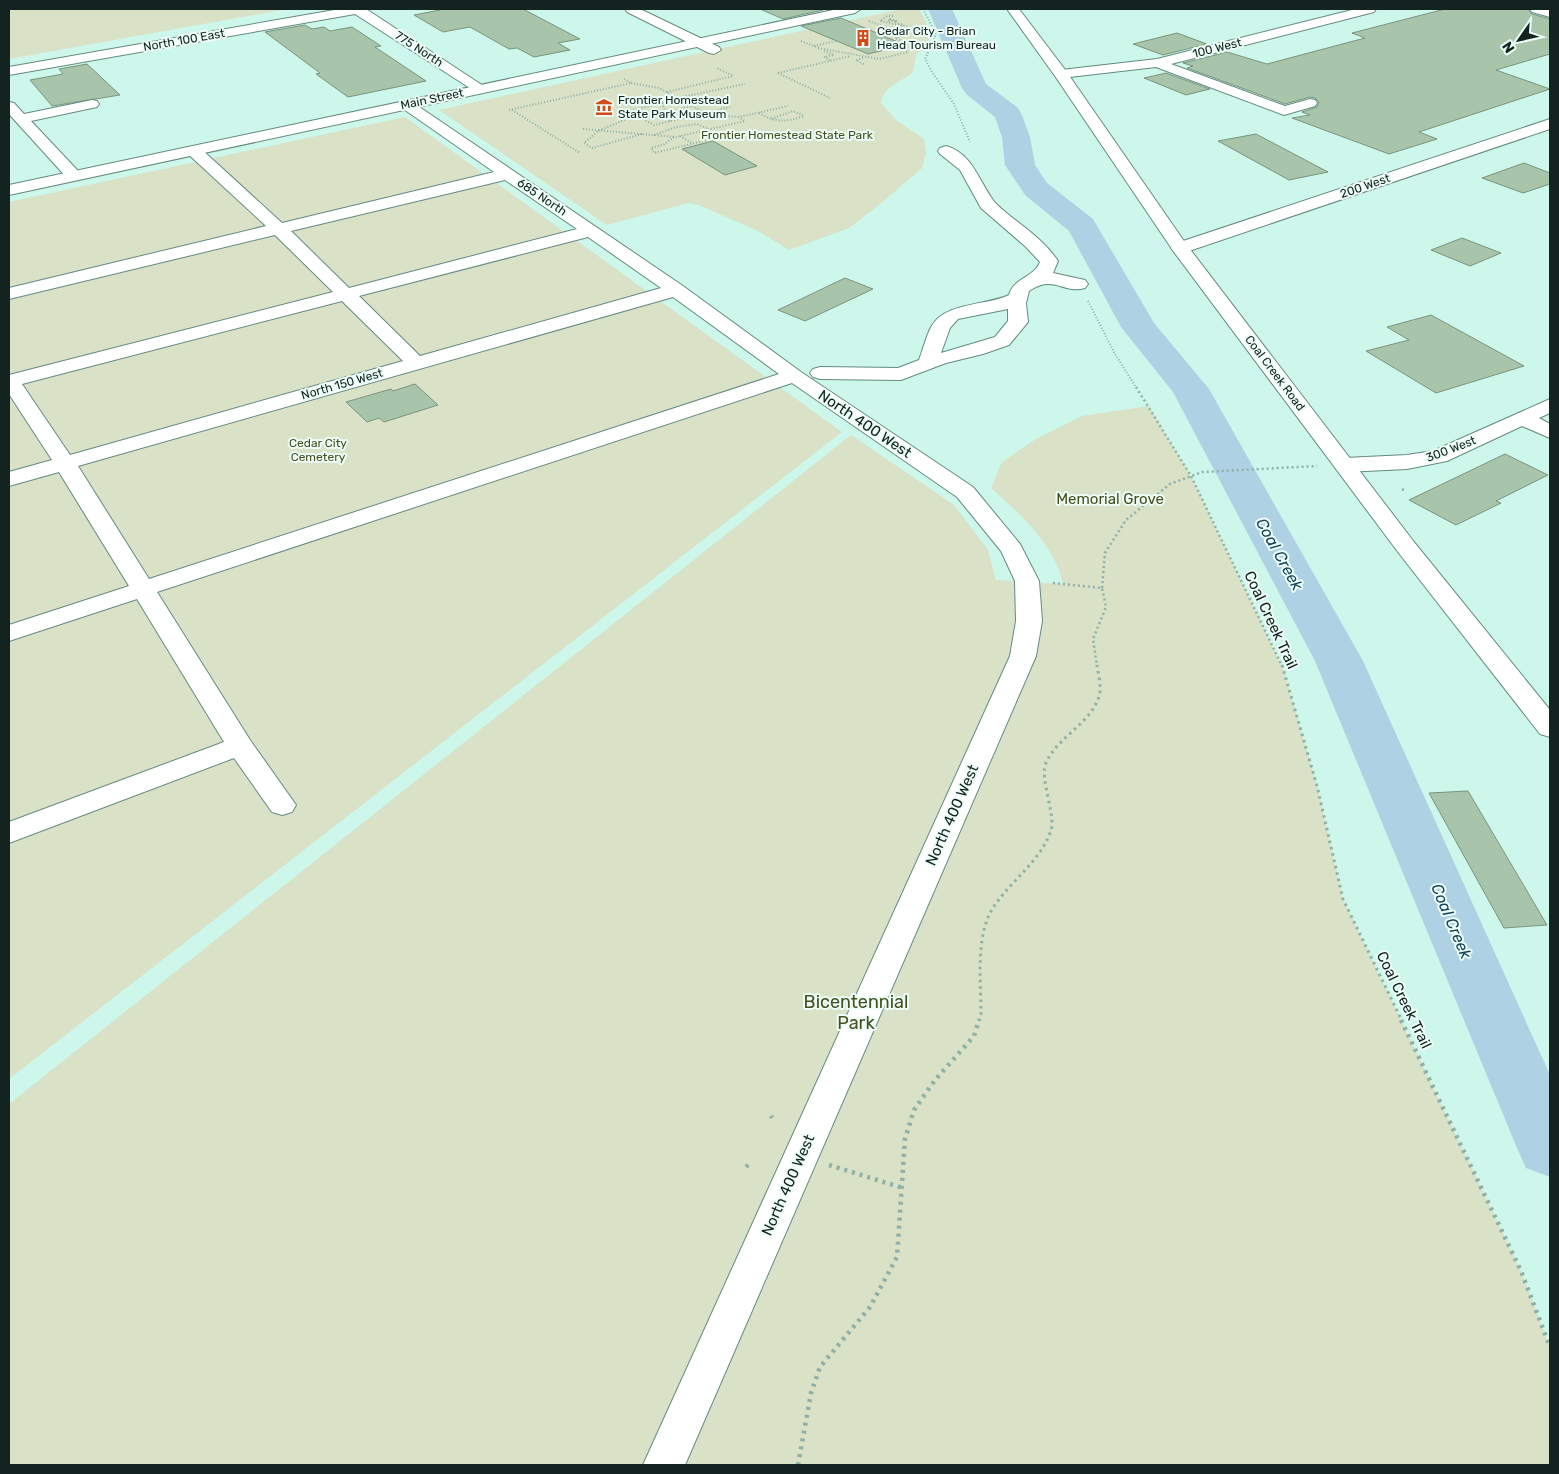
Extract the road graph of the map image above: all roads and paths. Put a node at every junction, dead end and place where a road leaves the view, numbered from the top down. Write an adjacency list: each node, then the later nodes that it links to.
1 (631, 9): 24 (street)
2 (846, 9): 24 (street, Main Street)
3 (922, 9): 21 (path)
4 (1013, 9): 36 (street, Coal Creek Road)
5 (1370, 9): 31 (street, 100 West)
6 (1536, 9): 9 (street)
7 (895, 10): 10 (path)
8 (360, 11): 18 (street); 35 (street, North 100 East); 39 (street, 775 North)
9 (1550, 13)
10 (893, 16): 11 (path); 13 (path)
11 (892, 19): 14 (path); 16 (path)
12 (867, 20): 15 (path)
13 (880, 21): 14 (path); 15 (path); 17 (path)
14 (888, 21): 16 (path)
15 (872, 22): 19 (path)
16 (895, 22): 17 (path)
17 (904, 26): 20 (path)
18 (309, 27)
19 (889, 29): 20 (path); 29 (path)
20 (919, 32): 21 (path)
21 (936, 34): 72 (path)
22 (796, 38): 25 (path)
23 (836, 41): 25 (path)
24 (698, 42): 27 (street); 32 (street, Main Street)
25 (813, 46): 26 (path)
26 (818, 48): 28 (path); 30 (path)
27 (714, 50)
28 (853, 55): 29 (path); 30 (path)
29 (866, 57): 33 (path)
30 (831, 60): 42 (path)
31 (1157, 63): 36 (street, 100 West); 44 (street)
32 (597, 64): 37 (path); 39 (street, Main Street)
33 (866, 64)
34 (716, 68): 40 (path)
35 (9, 71)
36 (1061, 74): 81 (street, Coal Creek Road)
37 (632, 83): 40 (path); 75 (path)
38 (745, 84): 41 (path)
39 (481, 89): 47 (street, Main Street)
40 (666, 92): 41 (path)
41 (676, 98): 43 (path)
42 (830, 98)
43 (680, 100): 46 (path); 49 (path)
44 (1310, 103)
45 (92, 104): 58 (street)
46 (662, 104): 54 (path); 56 (path)
47 (407, 105): 73 (street, Main Street); 76 (street, 685 North)
48 (9, 106): 58 (street)
49 (692, 106): 52 (path); 54 (path)
50 (788, 106): 53 (path)
51 (730, 107): 52 (path)
52 (705, 113): 55 (path); 57 (path)
53 (759, 113): 57 (path); 59 (path)
54 (665, 114): 56 (path); 60 (path)
55 (701, 114): 60 (path); 62 (path)
56 (637, 115): 60 (path); 65 (path)
57 (739, 117): 64 (path)
58 (21, 119): 77 (street)
59 (771, 119): 59 (path)
60 (670, 121)
61 (1550, 124): 81 (street, 200 West)
62 (691, 125): 64 (path); 67 (path)
63 (583, 130): 65 (path)
64 (708, 130): 68 (path)
65 (598, 131): 66 (path); 66 (path)
66 (642, 134): 67 (path)
67 (654, 135): 69 (path)
68 (680, 136): 69 (path); 71 (path)
69 (674, 137): 71 (path)
70 (737, 137): 71 (path)
71 (692, 144)
72 (970, 144)
73 (193, 150): 77 (street, Main Street); 79 (street)
74 (946, 151): 83 (street)
75 (580, 153)
76 (508, 174): 79 (street); 80 (street, 685 North)
77 (74, 176): 78 (street, Main Street)
78 (9, 190)
79 (279, 229): 86 (street); 87 (street)
80 (591, 231): 85 (street, 685 North); 87 (street)
81 (1180, 248): 97 (street, Coal Creek Road)
82 (1071, 268): 83 (street)
83 (1040, 275): 84 (street); 88 (street)
84 (1079, 284): 99 (path, Coal Creek Trail)
85 (676, 290): 89 (street, North 150 West); 91 (street, North 400 West)
86 (9, 293)
87 (344, 294): 89 (street); 92 (street)
88 (1018, 298): 90 (street); 90 (street)
89 (416, 364): 96 (street, North 150 West)
90 (927, 364): 91 (street)
91 (807, 374): 101 (street, North 400 West); 103 (street)
92 (10, 381): 96 (street)
93 (1550, 405): 94 (street, 300 West)
94 (1522, 418): 95 (street); 97 (street, 300 West)
95 (1550, 432)
96 (65, 463): 100 (street, North 150 West); 103 (street)
97 (1345, 465): 105 (street, Coal Creek Road)
98 (1318, 466): 99 (path)
99 (1190, 476): 102 (path); 111 (path, Coal Creek Trail)
100 (9, 479)
101 (1027, 581): 102 (path); 109 (street, North 400 West)
102 (1102, 588): 110 (path)
103 (144, 589): 104 (street); 106 (street)
104 (9, 633)
105 (1550, 728)
106 (240, 746): 107 (street); 108 (street)
107 (282, 805)
108 (9, 832)
109 (800, 1156): 110 (path); 112 (street, North 400 West)
110 (903, 1188): 113 (path)
111 (1550, 1348)
112 (664, 1465)
113 (798, 1465)

